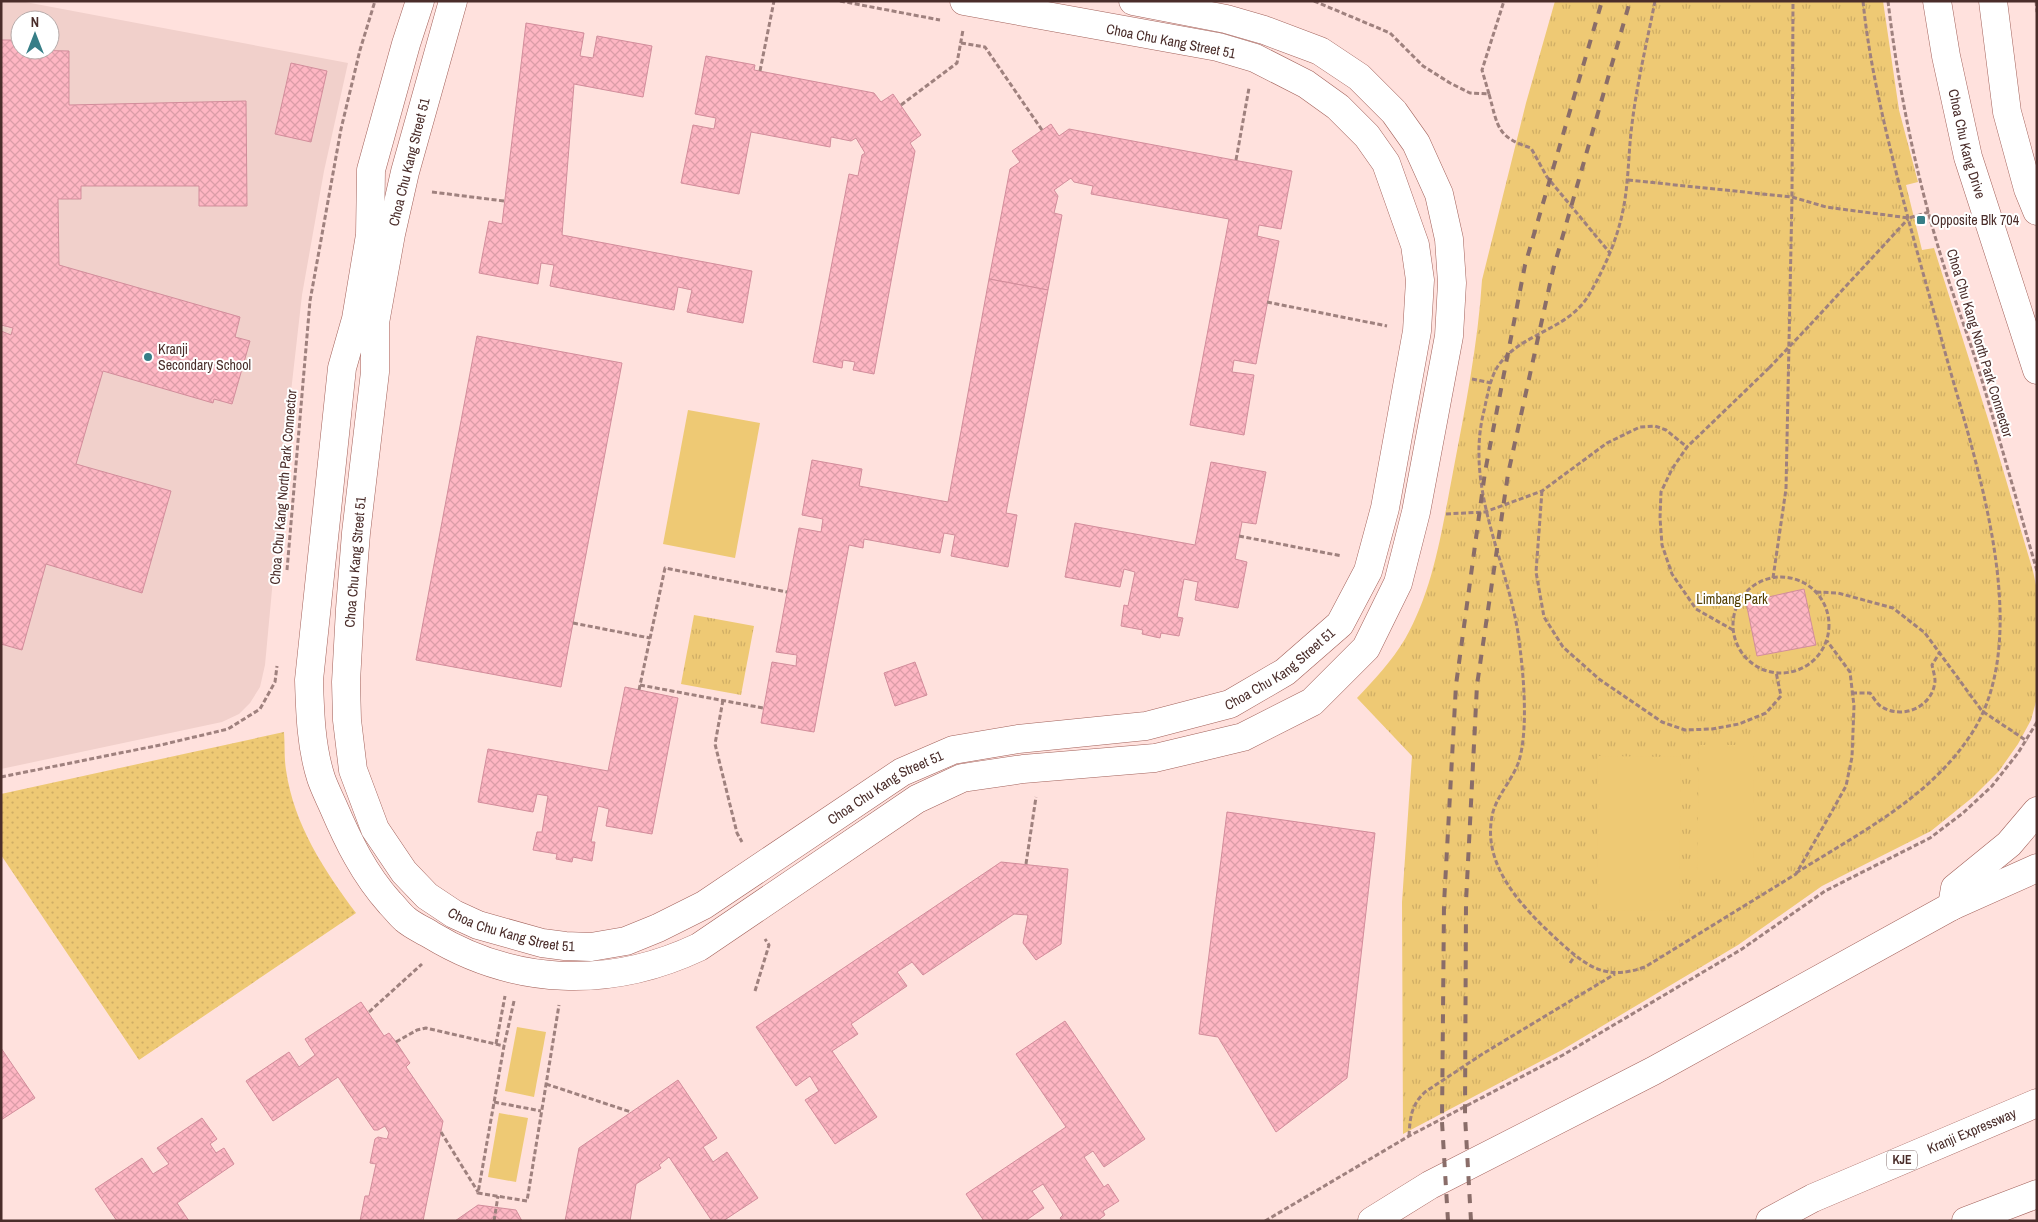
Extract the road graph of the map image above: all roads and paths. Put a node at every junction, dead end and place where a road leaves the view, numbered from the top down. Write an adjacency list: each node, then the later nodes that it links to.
1 (375, 1): 46 (path, Choa Chu Kang North Park Connector)
2 (420, 1): 6 (main road, Choa Chu Kang Street 51)
3 (453, 1): 17 (main road, Choa Chu Kang Street 51)
4 (774, 1): 20 (path)
5 (840, 1): 18 (path)
6 (1133, 1)
7 (1314, 1): 22 (path)
8 (1504, 1): 22 (path)
9 (1655, 1): 26 (path)
10 (1793, 1): 28 (path)
11 (1864, 1): 32 (path)
12 (1888, 1): 31 (path, Choa Chu Kang North Park Connector)
13 (1937, 1): 36 (main road, Choa Chu Kang Drive)
14 (1993, 1): 30 (main road)
15 (2036, 1): 16 (path)
16 (2037, 12)
17 (964, 13): 19 (path)
18 (945, 21)
19 (961, 43): 23 (path); 24 (path)
20 (760, 71)
21 (1250, 85): 25 (path)
22 (1489, 94): 33 (path)
23 (901, 105)
24 (1042, 130)
25 (1236, 160)
26 (1628, 180): 28 (path); 33 (path)
27 (426, 191): 29 (path)
28 (1792, 197): 32 (path); 47 (path)
29 (504, 201)
30 (2037, 211)
31 (1929, 212): 32 (path); 45 (path, Choa Chu Kang North Park Connector)
32 (1908, 218): 39 (path, bridge); 62 (path)
33 (1610, 253): 38 (path)
34 (1267, 302): 35 (path)
35 (1392, 327)
36 (2037, 370)
37 (1465, 378): 38 (path)
38 (1491, 383): 41 (path)
39 (1687, 447): 40 (path); 51 (path)
40 (1542, 491): 41 (path); 56 (path)
41 (1485, 512): 42 (path); 74 (path)
42 (1440, 515)
43 (1239, 536): 44 (path)
44 (1342, 563)
45 (2037, 571)
46 (287, 577)
47 (1772, 578): 49 (path); 51 (path)
48 (787, 592): 52 (path)
49 (1816, 592): 53 (path); 54 (path)
50 (573, 622): 52 (path)
51 (1733, 630): 56 (path)
52 (650, 638): 57 (path)
53 (1827, 641): 56 (path); 59 (path)
54 (1940, 652): 59 (path); 62 (path)
55 (278, 658): 65 (path)
56 (1776, 672)
57 (640, 685): 58 (path); 60 (path)
58 (639, 690)
59 (1852, 693): 71 (path)
60 (723, 700): 61 (path); 68 (path)
61 (763, 708)
62 (1982, 711): 64 (path); 71 (path)
63 (2037, 722): 64 (path)
64 (2027, 741): 94 (path)
65 (1, 777)
66 (1028, 795): 69 (path)
67 (2037, 811): 72 (main road)
68 (737, 833)
69 (1026, 864)
70 (2037, 868): 72 (main road)
71 (1796, 874): 79 (path)
72 (1952, 906): 100 (main road)
73 (763, 935): 80 (path)
74 (1575, 956): 76 (path); 79 (path)
75 (415, 958): 77 (path)
76 (1570, 962)
77 (422, 964): 78 (path); 84 (path)
78 (430, 967)
79 (1616, 973): 94 (path)
80 (755, 991)
81 (496, 993): 82 (path)
82 (505, 996): 86 (path); 87 (path)
83 (550, 1002): 88 (path)
84 (369, 1012)
85 (396, 1042): 86 (path)
86 (496, 1044): 87 (path)
87 (504, 1046): 89 (path)
88 (546, 1084): 91 (path); 92 (path)
89 (494, 1102): 91 (path); 95 (path)
90 (2037, 1103): 101 (main road, Kranji Expressway / KJE)
91 (542, 1110): 97 (path)
92 (630, 1112)
93 (440, 1132): 95 (path)
94 (1409, 1136): 99 (path)
95 (478, 1193): 97 (path)
96 (2037, 1194): 102 (main road)
97 (498, 1196): 98 (path)
98 (494, 1221)
99 (1266, 1221)
100 (1372, 1221)
101 (1770, 1221)
102 (1966, 1221)

